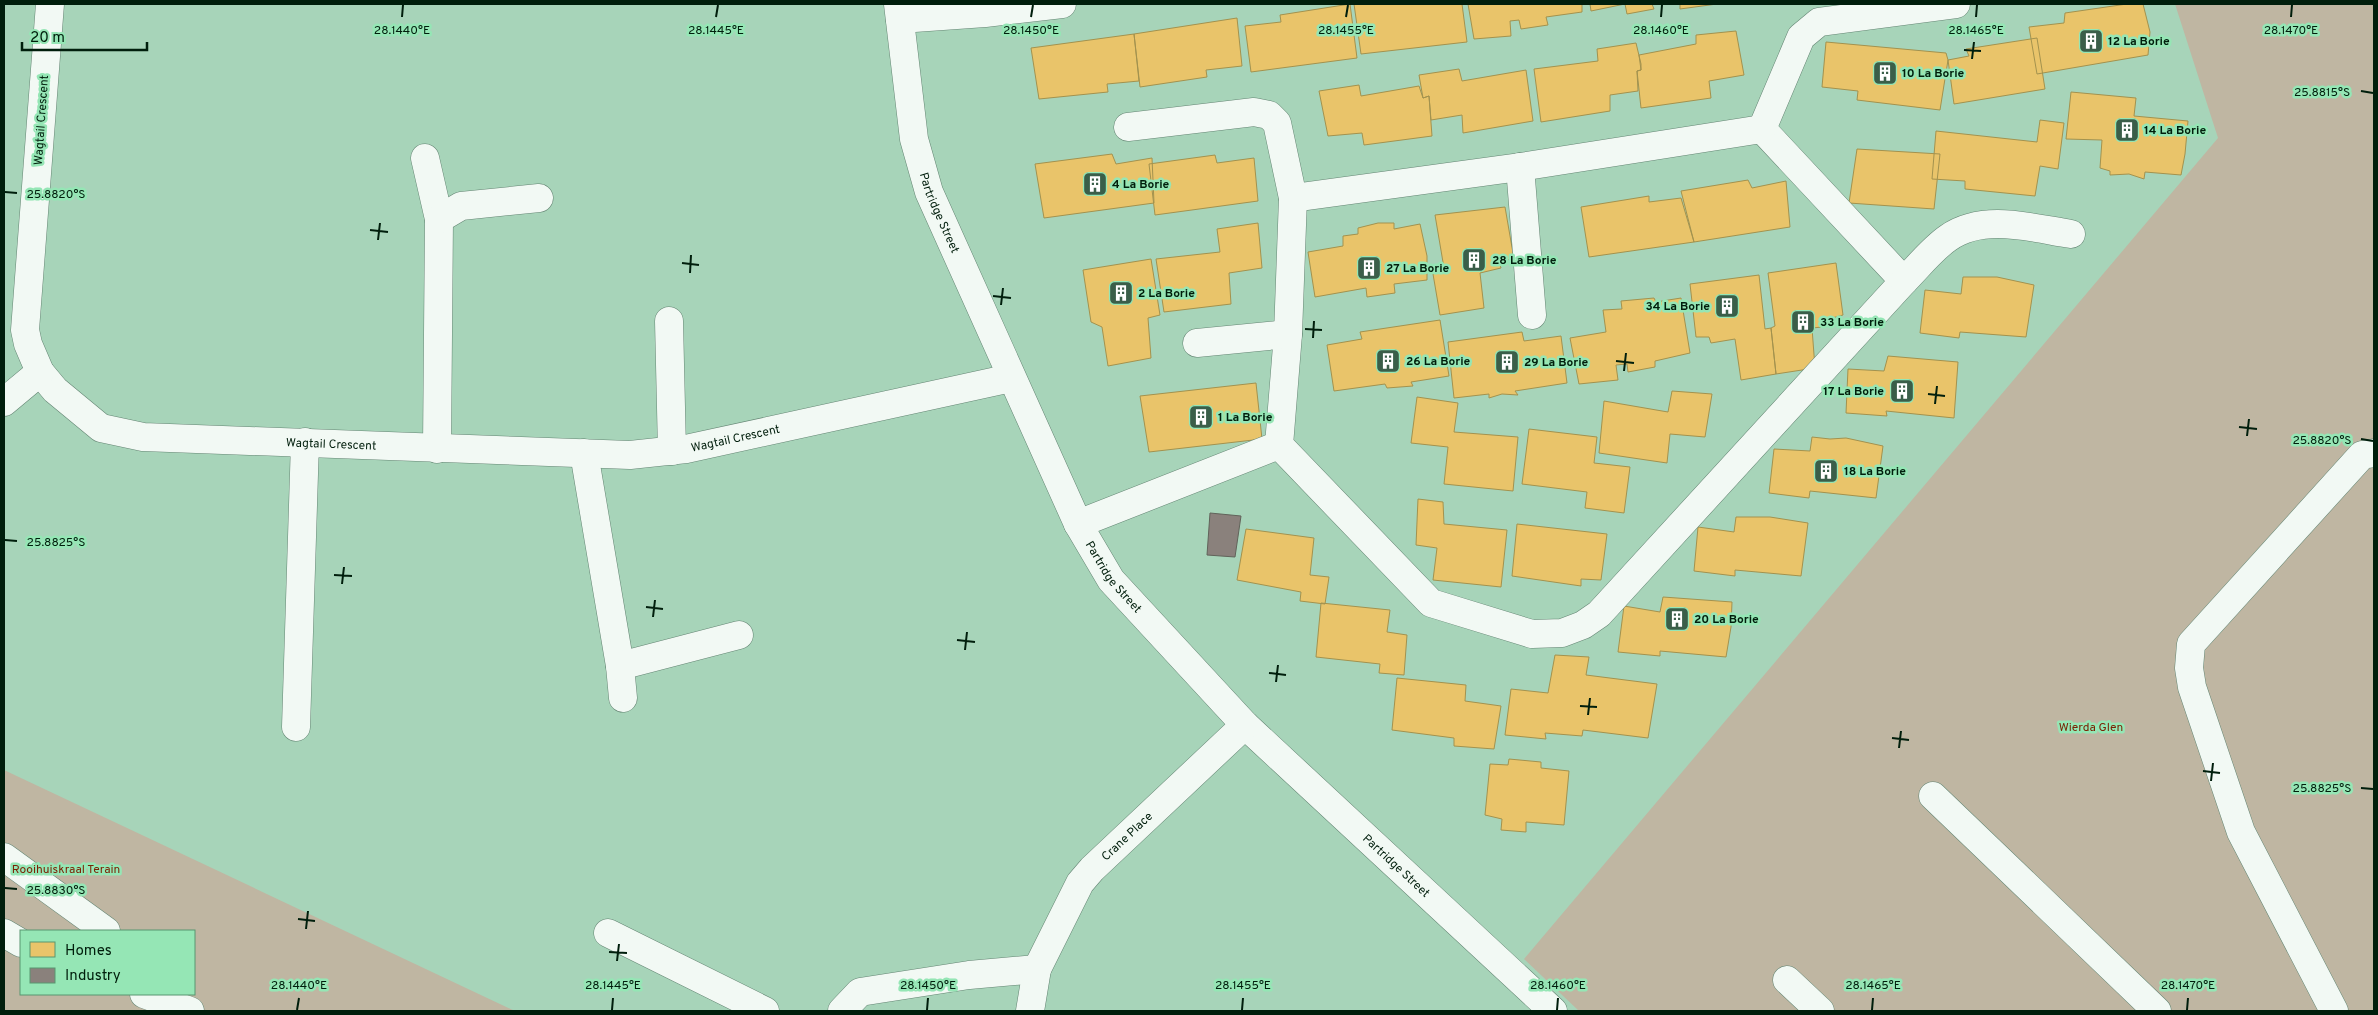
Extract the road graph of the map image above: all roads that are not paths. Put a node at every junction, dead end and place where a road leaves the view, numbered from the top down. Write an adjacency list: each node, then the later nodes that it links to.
1 (50, 4): 18 (street, Wagtail Crescent)
2 (1062, 4): 4 (street)
3 (1956, 4): 6 (street)
4 (899, 11): 19 (street, Partridge Street)
5 (1128, 127): 10 (street)
6 (1762, 129): 8 (street); 13 (street)
7 (425, 158): 11 (street)
8 (1520, 167): 10 (street); 14 (street)
9 (539, 198): 11 (street)
10 (1293, 198): 16 (street)
11 (439, 219): 23 (street)
12 (2071, 234): 13 (street)
13 (1904, 281): 22 (street)
14 (1532, 315)
15 (670, 321): 24 (street)
16 (1288, 334): 17 (street); 22 (street)
17 (1197, 343)
18 (40, 372): 20 (street); 21 (street, Wagtail Crescent)
19 (1010, 378): 24 (street, Wagtail Crescent); 27 (street, Partridge Street)
20 (4, 402)
21 (305, 442): 23 (street, Wagtail Crescent); 32 (street)
22 (1279, 445): 27 (street)
23 (438, 449): 26 (street, Wagtail Crescent)
24 (672, 451): 26 (street, Wagtail Crescent)
25 (2374, 452): 51 (street)
26 (584, 453): 29 (street)
27 (1078, 524): 31 (street, Partridge Street)
28 (738, 634): 29 (street)
29 (620, 666): 30 (street)
30 (623, 698)
31 (1246, 725): 39 (street, Crane Place); 48 (street, Partridge Street)
32 (296, 726)
33 (1933, 796): 50 (street)
34 (4, 857): 35 (street)
35 (105, 930)
36 (4, 933): 38 (street)
37 (608, 933): 45 (street)
38 (20, 942)
39 (1036, 969): 46 (street); 47 (street, Crane Place)
40 (1787, 980): 49 (street)
41 (147, 995): 43 (street)
42 (190, 995): 44 (street)
43 (190, 1011)
44 (212, 1011)
45 (765, 1011)
46 (842, 1011)
47 (1030, 1011)
48 (1553, 1011)
49 (1820, 1011)
50 (2157, 1011)
51 (2334, 1011)

